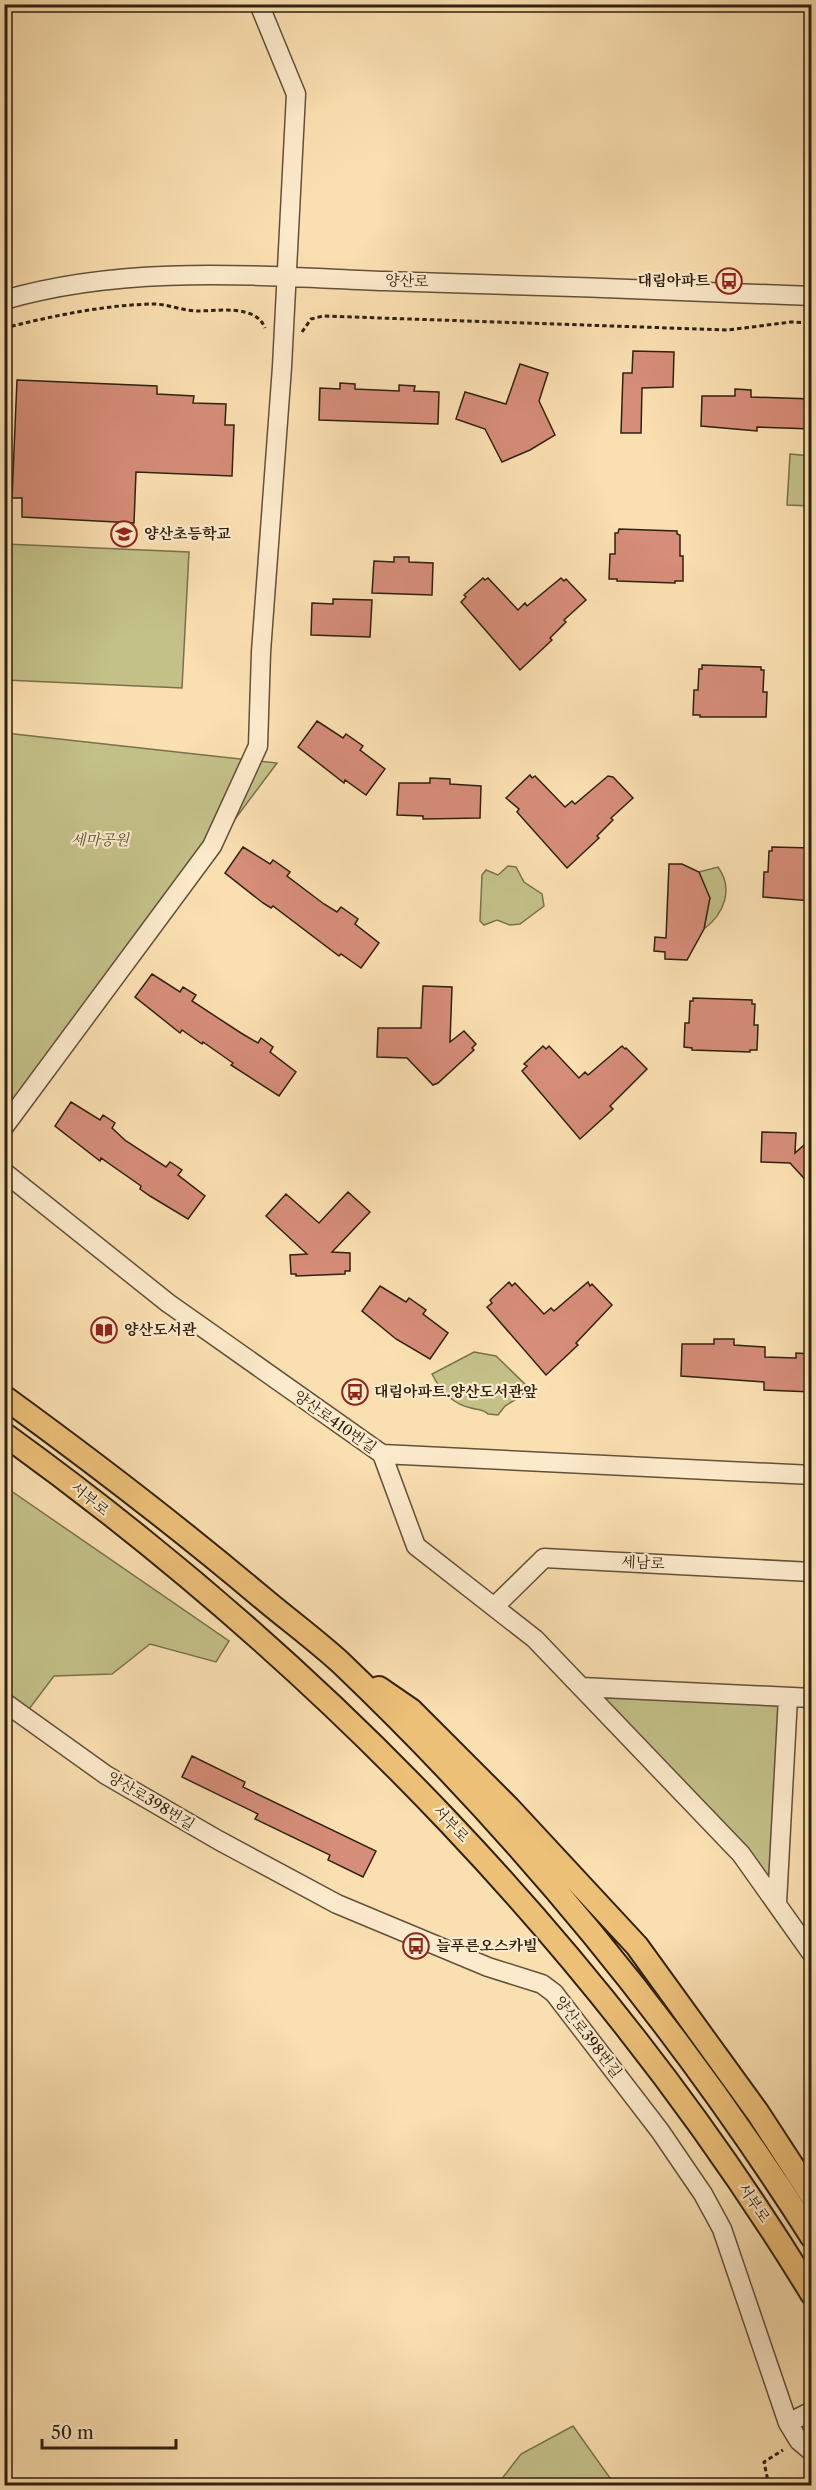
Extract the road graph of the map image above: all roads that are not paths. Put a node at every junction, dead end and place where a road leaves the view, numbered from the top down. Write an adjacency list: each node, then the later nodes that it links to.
1 (259, 4): 2 (street)
2 (286, 277): 3 (street, 양산로); 4 (street, 양산로); 5 (street)
3 (812, 296)
4 (4, 300)
5 (4, 1127)
6 (4, 1172): 9 (street, 양산로410번길)
7 (4, 1397): 13 (main road, 서부로)
8 (4, 1434): 22 (main road, 서부로)
9 (382, 1454): 10 (street, 양산로410번길); 12 (street)
10 (812, 1474)
11 (812, 1572): 12 (street, 세남로)
12 (494, 1607): 14 (street)
13 (340, 1663): 20 (main road); 21 (main road, 서부로)
14 (581, 1687): 15 (street); 18 (street)
15 (788, 1697): 16 (street); 18 (street)
16 (812, 1698)
17 (4, 1702): 24 (street, 양산로398번길)
18 (777, 1904): 19 (street)
19 (812, 1954)
20 (812, 2196)
21 (812, 2237)
22 (812, 2294)
23 (812, 2411): 24 (street)
24 (788, 2422): 25 (street, 양산로398번길)
25 (805, 2447)

